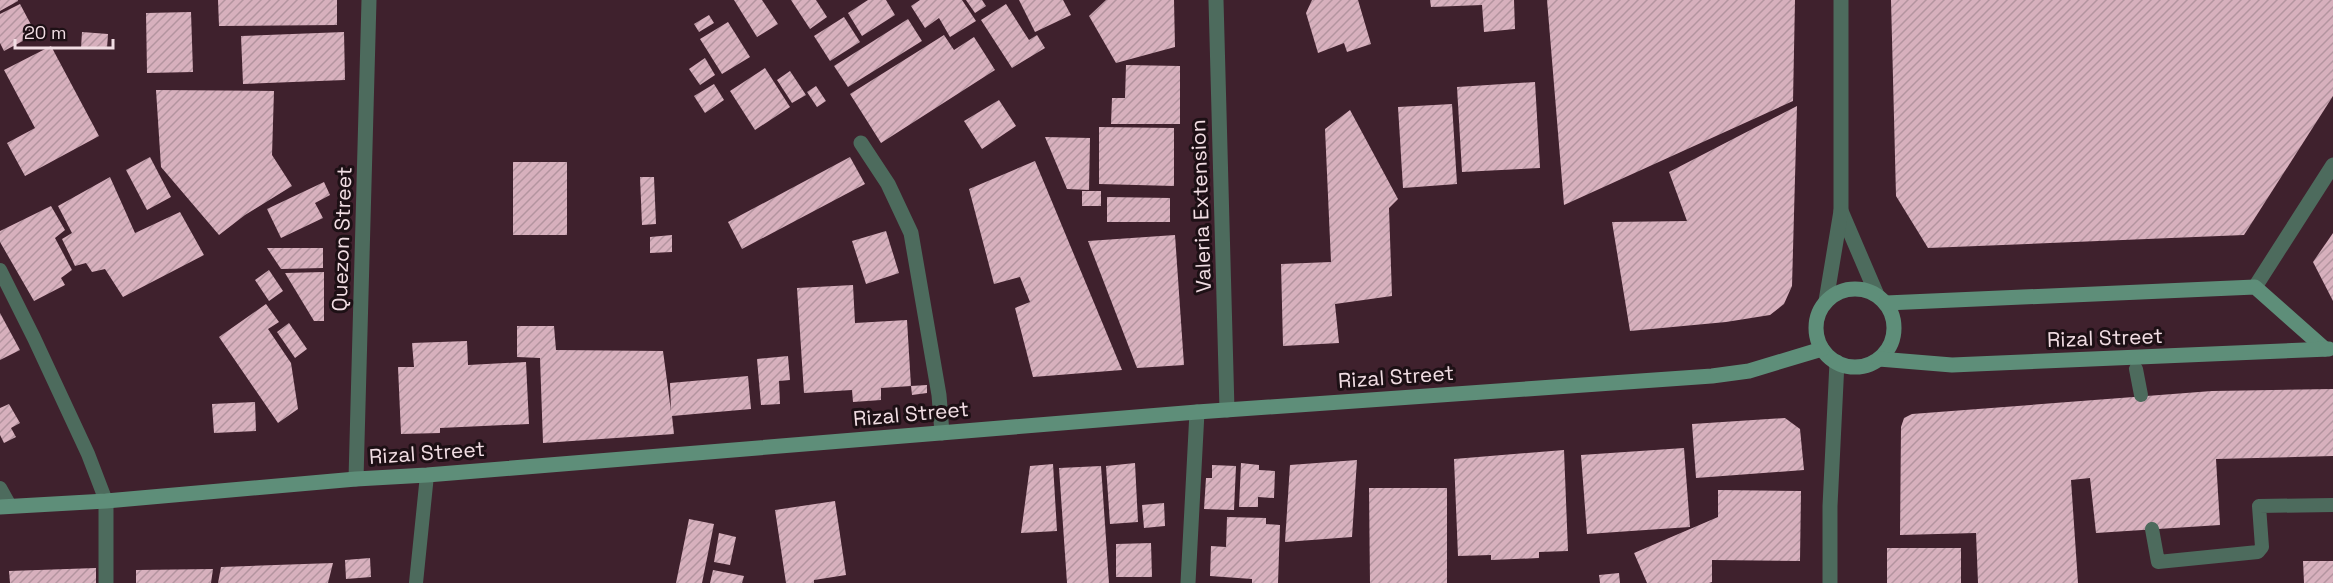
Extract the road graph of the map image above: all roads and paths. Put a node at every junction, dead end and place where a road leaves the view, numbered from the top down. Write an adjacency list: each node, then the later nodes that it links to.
1 (369, 0): 21 (street, Quezon Street)
2 (1216, 0): 17 (street, Valeria Extension)
3 (1841, 0): 6 (street)
4 (861, 143): 19 (street)
5 (2333, 165): 8 (street)
6 (1841, 211): 9 (street); 10 (street)
7 (0, 270): 23 (lane)
8 (2255, 287): 9 (main road, Rizal Street); 11 (main road)
9 (1881, 299): 10 (main road); 13 (main road)
10 (1826, 301): 12 (main road)
11 (2329, 349): 13 (main road, Rizal Street)
12 (1822, 350): 14 (main road); 17 (main road, Rizal Street)
13 (1879, 359): 14 (main road)
14 (1837, 363): 30 (street)
15 (2136, 369): 16 (lane)
16 (2141, 395)
17 (1227, 410): 18 (main road, Rizal Street)
18 (1197, 412): 19 (main road, Rizal Street); 29 (street)
19 (942, 432): 20 (main road, Rizal Street)
20 (427, 475): 21 (main road, Rizal Street); 28 (lane)
21 (356, 479): 23 (main road, Rizal Street)
22 (0, 488): 25 (lane)
23 (106, 501): 25 (main road, Rizal Street); 27 (street)
24 (2333, 505): 26 (lane)
25 (5, 507)
26 (2152, 529)
27 (106, 583)
28 (416, 583)
29 (1188, 583)
30 (1830, 583)

